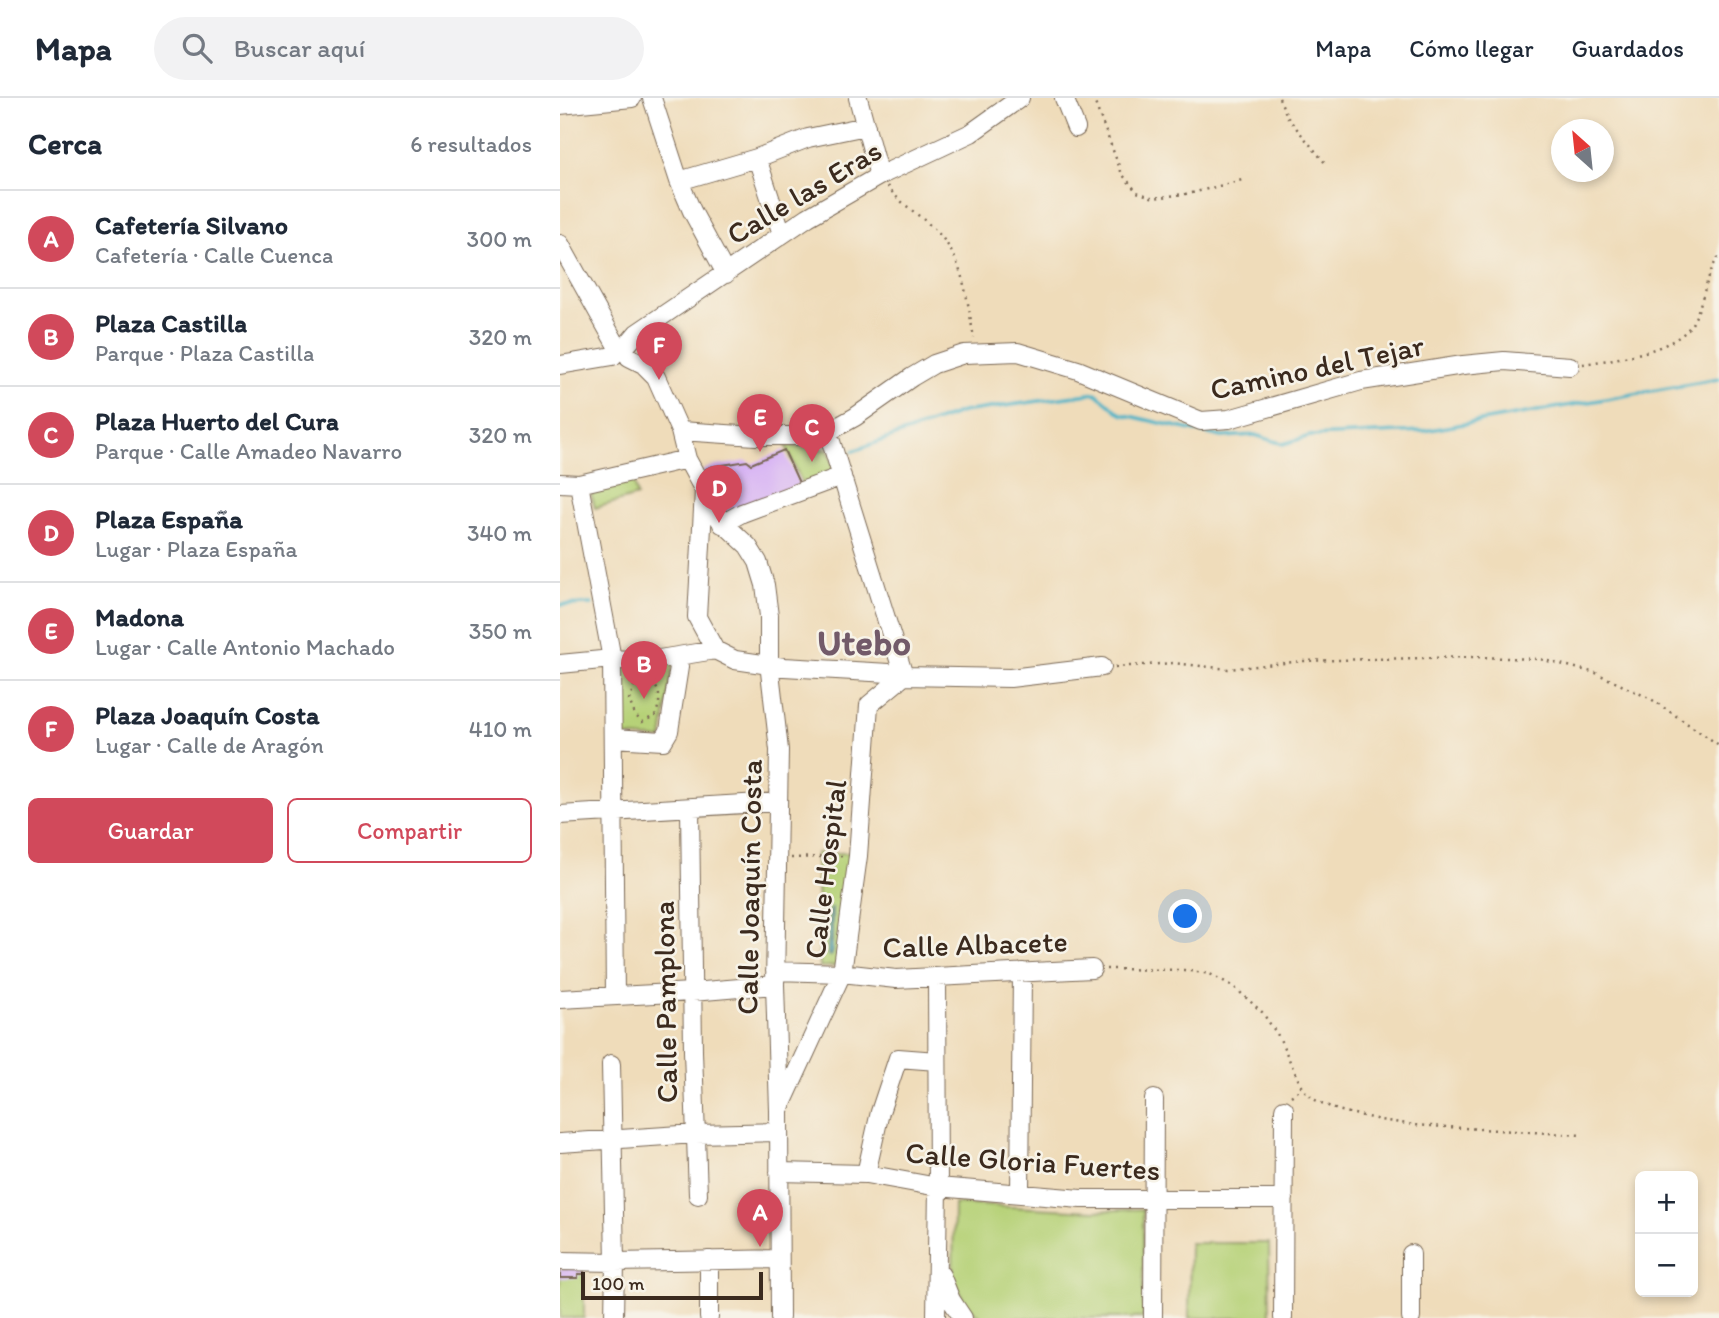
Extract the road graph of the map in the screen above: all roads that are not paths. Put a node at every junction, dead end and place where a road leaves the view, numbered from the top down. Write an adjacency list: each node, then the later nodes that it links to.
1 (632, 98): 6 (street)
2 (652, 98): 11 (street)
3 (858, 98): 7 (street)
4 (1020, 98): 10 (street, Calle las Eras)
5 (1064, 98): 8 (street)
6 (560, 105)
7 (866, 126): 9 (street); 10 (street)
8 (1076, 128)
9 (757, 158): 11 (street); 12 (street)
10 (879, 176): 12 (street, Calle las Eras)
11 (679, 181): 14 (street)
12 (782, 234): 14 (street, Calle las Eras)
13 (560, 244): 15 (street)
14 (726, 274): 15 (street, Calle las Eras)
15 (621, 351): 16 (street); 18 (street)
16 (560, 365)
17 (1570, 366): 19 (street, Camino del Tejar)
18 (680, 431): 19 (street); 20 (street)
19 (828, 432): 21 (street)
20 (687, 459): 23 (street); 24 (street)
21 (842, 476): 25 (street); 32 (street)
22 (560, 483): 23 (street)
23 (579, 484): 28 (street)
24 (704, 491): 25 (street); 26 (street)
25 (722, 524): 29 (street, Calle Joaquín Costa)
26 (715, 650): 27 (street); 29 (street)
27 (675, 658): 28 (street); 33 (street)
28 (612, 659): 30 (street); 33 (street)
29 (769, 663): 32 (street); 34 (street, Calle Joaquín Costa)
30 (560, 664)
31 (1102, 667): 32 (street)
32 (904, 676): 40 (street, Calle Hospital)
33 (613, 738): 36 (street)
34 (778, 802): 35 (street); 42 (street, Calle Joaquín Costa)
35 (690, 808): 36 (street); 43 (street, Calle Pamplona)
36 (612, 810): 37 (street); 44 (street)
37 (560, 815)
38 (1092, 969): 39 (street, Calle Albacete)
39 (1022, 972): 41 (street, Calle Albacete); 58 (street)
40 (842, 973): 41 (street, Calle Albacete); 42 (street, Calle Albacete); 50 (street, Calle Hospital)
41 (937, 977): 46 (street)
42 (775, 978): 43 (street, Calle Albacete); 50 (street, Calle Joaquín Costa)
43 (692, 992): 44 (street, Calle Albacete); 52 (street, Calle Pamplona)
44 (615, 996): 45 (street, Calle Albacete)
45 (560, 999)
46 (937, 1061): 56 (street); 57 (street)
47 (611, 1064): 53 (street)
48 (1154, 1099): 60 (street)
49 (1283, 1110): 61 (street)
50 (779, 1111): 51 (street, Calle Joaquín Costa)
51 (778, 1132): 52 (street); 55 (street, Calle Joaquín Costa)
52 (696, 1134): 53 (street); 59 (street, Calle Pamplona)
53 (613, 1140): 54 (street); 66 (street)
54 (560, 1143)
55 (779, 1172): 56 (street, Calle Gloria Fuertes); 63 (street, Calle Joaquín Costa)
56 (866, 1174): 57 (street, Calle Gloria Fuertes)
57 (938, 1187): 58 (street, Calle Gloria Fuertes); 67 (street)
58 (1020, 1194): 60 (street, Calle Gloria Fuertes)
59 (698, 1195)
60 (1154, 1199): 61 (street, Calle Gloria Fuertes); 73 (street)
61 (1284, 1199): 74 (street)
62 (1411, 1254): 75 (street)
63 (779, 1259): 64 (street); 70 (street, Calle Joaquín Costa)
64 (709, 1260): 66 (street); 69 (street)
65 (560, 1261): 66 (street)
66 (615, 1262): 68 (street)
67 (937, 1263): 71 (street); 72 (street)
68 (614, 1318)
69 (709, 1318)
70 (780, 1318)
71 (936, 1318)
72 (963, 1318)
73 (1153, 1318)
74 (1283, 1318)
75 (1412, 1318)

